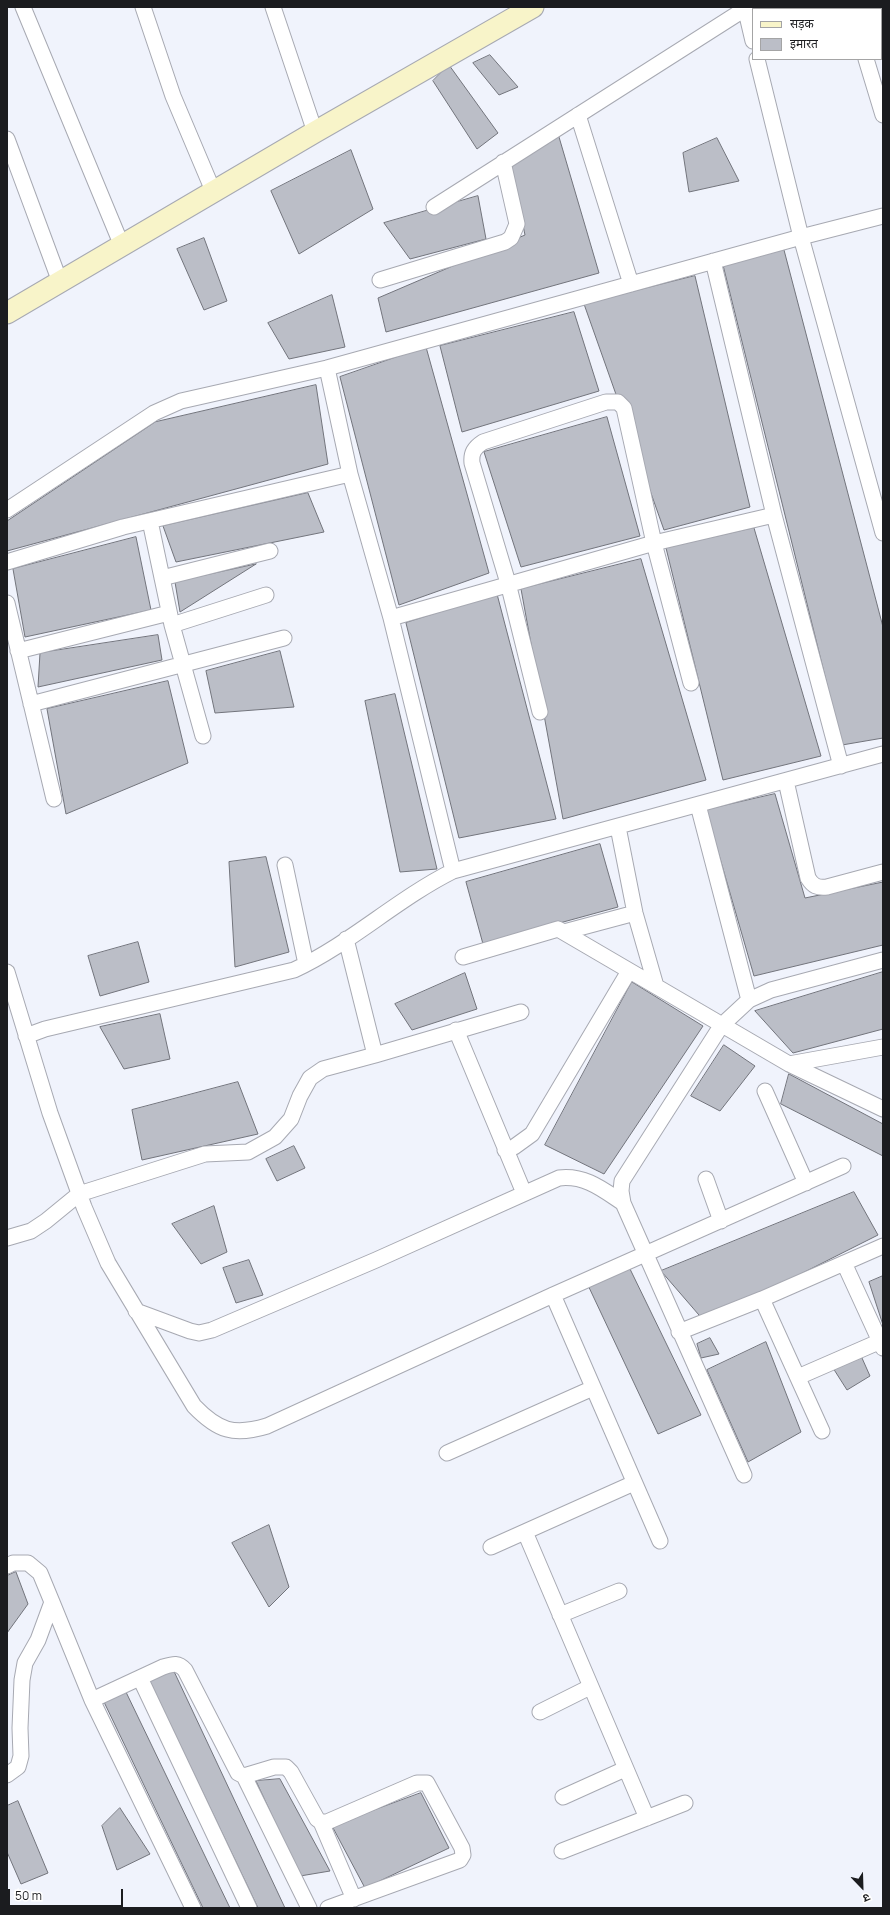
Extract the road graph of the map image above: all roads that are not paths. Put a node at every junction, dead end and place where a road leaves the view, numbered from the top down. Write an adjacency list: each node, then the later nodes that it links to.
1 (23, 7): 18 (street)
2 (143, 7): 14 (street)
3 (273, 7): 11 (street)
4 (530, 8): 11 (main road)
5 (746, 8): 6 (street); 10 (street)
6 (752, 36)
7 (758, 60): 17 (street)
8 (866, 60): 9 (street)
9 (883, 114)
10 (578, 115): 13 (street); 22 (street)
11 (315, 132): 14 (main road)
12 (7, 139): 21 (street)
13 (503, 162): 15 (street); 20 (street)
14 (214, 193): 18 (main road)
15 (434, 207)
16 (883, 216): 17 (street)
17 (801, 237): 19 (street); 29 (street)
18 (122, 246): 21 (main road)
19 (713, 261): 22 (street); 27 (street)
20 (380, 280)
21 (60, 282): 23 (main road)
22 (631, 284): 24 (street)
23 (7, 313)
24 (327, 368): 25 (street); 26 (street)
25 (350, 474): 28 (street); 37 (street)
26 (7, 510)
27 (774, 515): 30 (street); 47 (street)
28 (150, 521): 32 (street); 33 (street)
29 (882, 528)
30 (654, 542): 34 (street); 34 (street); 42 (street)
31 (270, 551): 33 (street)
32 (7, 562)
33 (162, 578): 38 (street)
34 (508, 583): 37 (street); 44 (street)
35 (266, 595): 38 (street)
36 (7, 603): 40 (street)
37 (391, 618): 53 (street)
38 (170, 619): 40 (street); 41 (street)
39 (284, 638): 41 (street)
40 (18, 650): 43 (street)
41 (182, 665): 43 (street); 45 (street)
42 (691, 683)
43 (31, 704): 49 (street)
44 (540, 712)
45 (203, 736)
46 (883, 754): 47 (street)
47 (841, 766): 48 (street)
48 (786, 781): 50 (street); 54 (street)
49 (54, 798)
50 (698, 805): 51 (street); 64 (street)
51 (618, 827): 53 (street); 55 (street)
52 (285, 865): 60 (street)
53 (452, 872): 57 (street)
54 (883, 872)
55 (635, 913): 56 (street); 63 (street)
56 (558, 930): 58 (street); 61 (street)
57 (346, 939): 60 (street); 70 (street)
58 (463, 957)
59 (883, 960): 64 (street)
60 (306, 964): 68 (street)
61 (629, 971): 63 (street); 74 (street)
62 (7, 972): 68 (street)
63 (656, 986): 66 (street)
64 (749, 1000): 66 (street)
65 (521, 1012): 67 (street)
66 (721, 1026): 71 (street); 80 (street)
67 (456, 1030): 70 (street); 74 (street)
68 (26, 1036): 79 (street)
69 (883, 1047): 71 (street)
70 (375, 1055): 79 (street)
71 (789, 1064): 73 (street)
72 (765, 1091): 77 (street)
73 (883, 1110)
74 (505, 1150): 78 (street)
75 (843, 1166): 77 (street)
76 (706, 1179): 81 (street)
77 (806, 1183): 81 (street)
78 (524, 1193): 80 (street); 88 (street)
79 (79, 1194): 82 (street); 88 (street)
80 (623, 1203): 84 (street)
81 (721, 1221): 84 (street)
82 (7, 1238)
83 (883, 1246): 85 (street)
84 (645, 1254): 86 (street); 89 (street)
85 (844, 1263): 87 (street); 90 (street)
86 (553, 1295): 88 (street); 92 (street)
87 (762, 1299): 89 (street); 91 (street)
88 (136, 1311)
89 (679, 1332): 95 (street)
90 (882, 1344): 91 (street)
91 (798, 1377): 93 (street)
92 (593, 1388): 94 (street); 96 (street)
93 (822, 1431)
94 (447, 1453)
95 (744, 1475)
96 (634, 1483): 97 (street); 98 (street)
97 (525, 1532): 99 (street); 103 (street)
98 (660, 1541)
99 (491, 1547)
100 (7, 1566): 102 (street)
101 (619, 1591): 103 (street)
102 (52, 1602): 106 (street); 109 (street)
103 (560, 1615): 105 (street)
104 (140, 1678): 106 (street); 110 (street); 118 (street)
105 (590, 1687): 107 (street); 108 (street)
106 (92, 1700): 117 (street)
107 (540, 1712)
108 (625, 1769): 111 (street); 113 (street)
109 (7, 1774)
110 (244, 1776): 114 (street); 119 (street)
111 (563, 1797)
112 (685, 1802): 113 (street)
113 (647, 1818): 115 (street)
114 (321, 1822): 116 (street); 116 (street)
115 (562, 1851)
116 (354, 1899): 120 (street)
117 (193, 1908)
118 (249, 1908)
119 (309, 1908)
120 (328, 1908)

